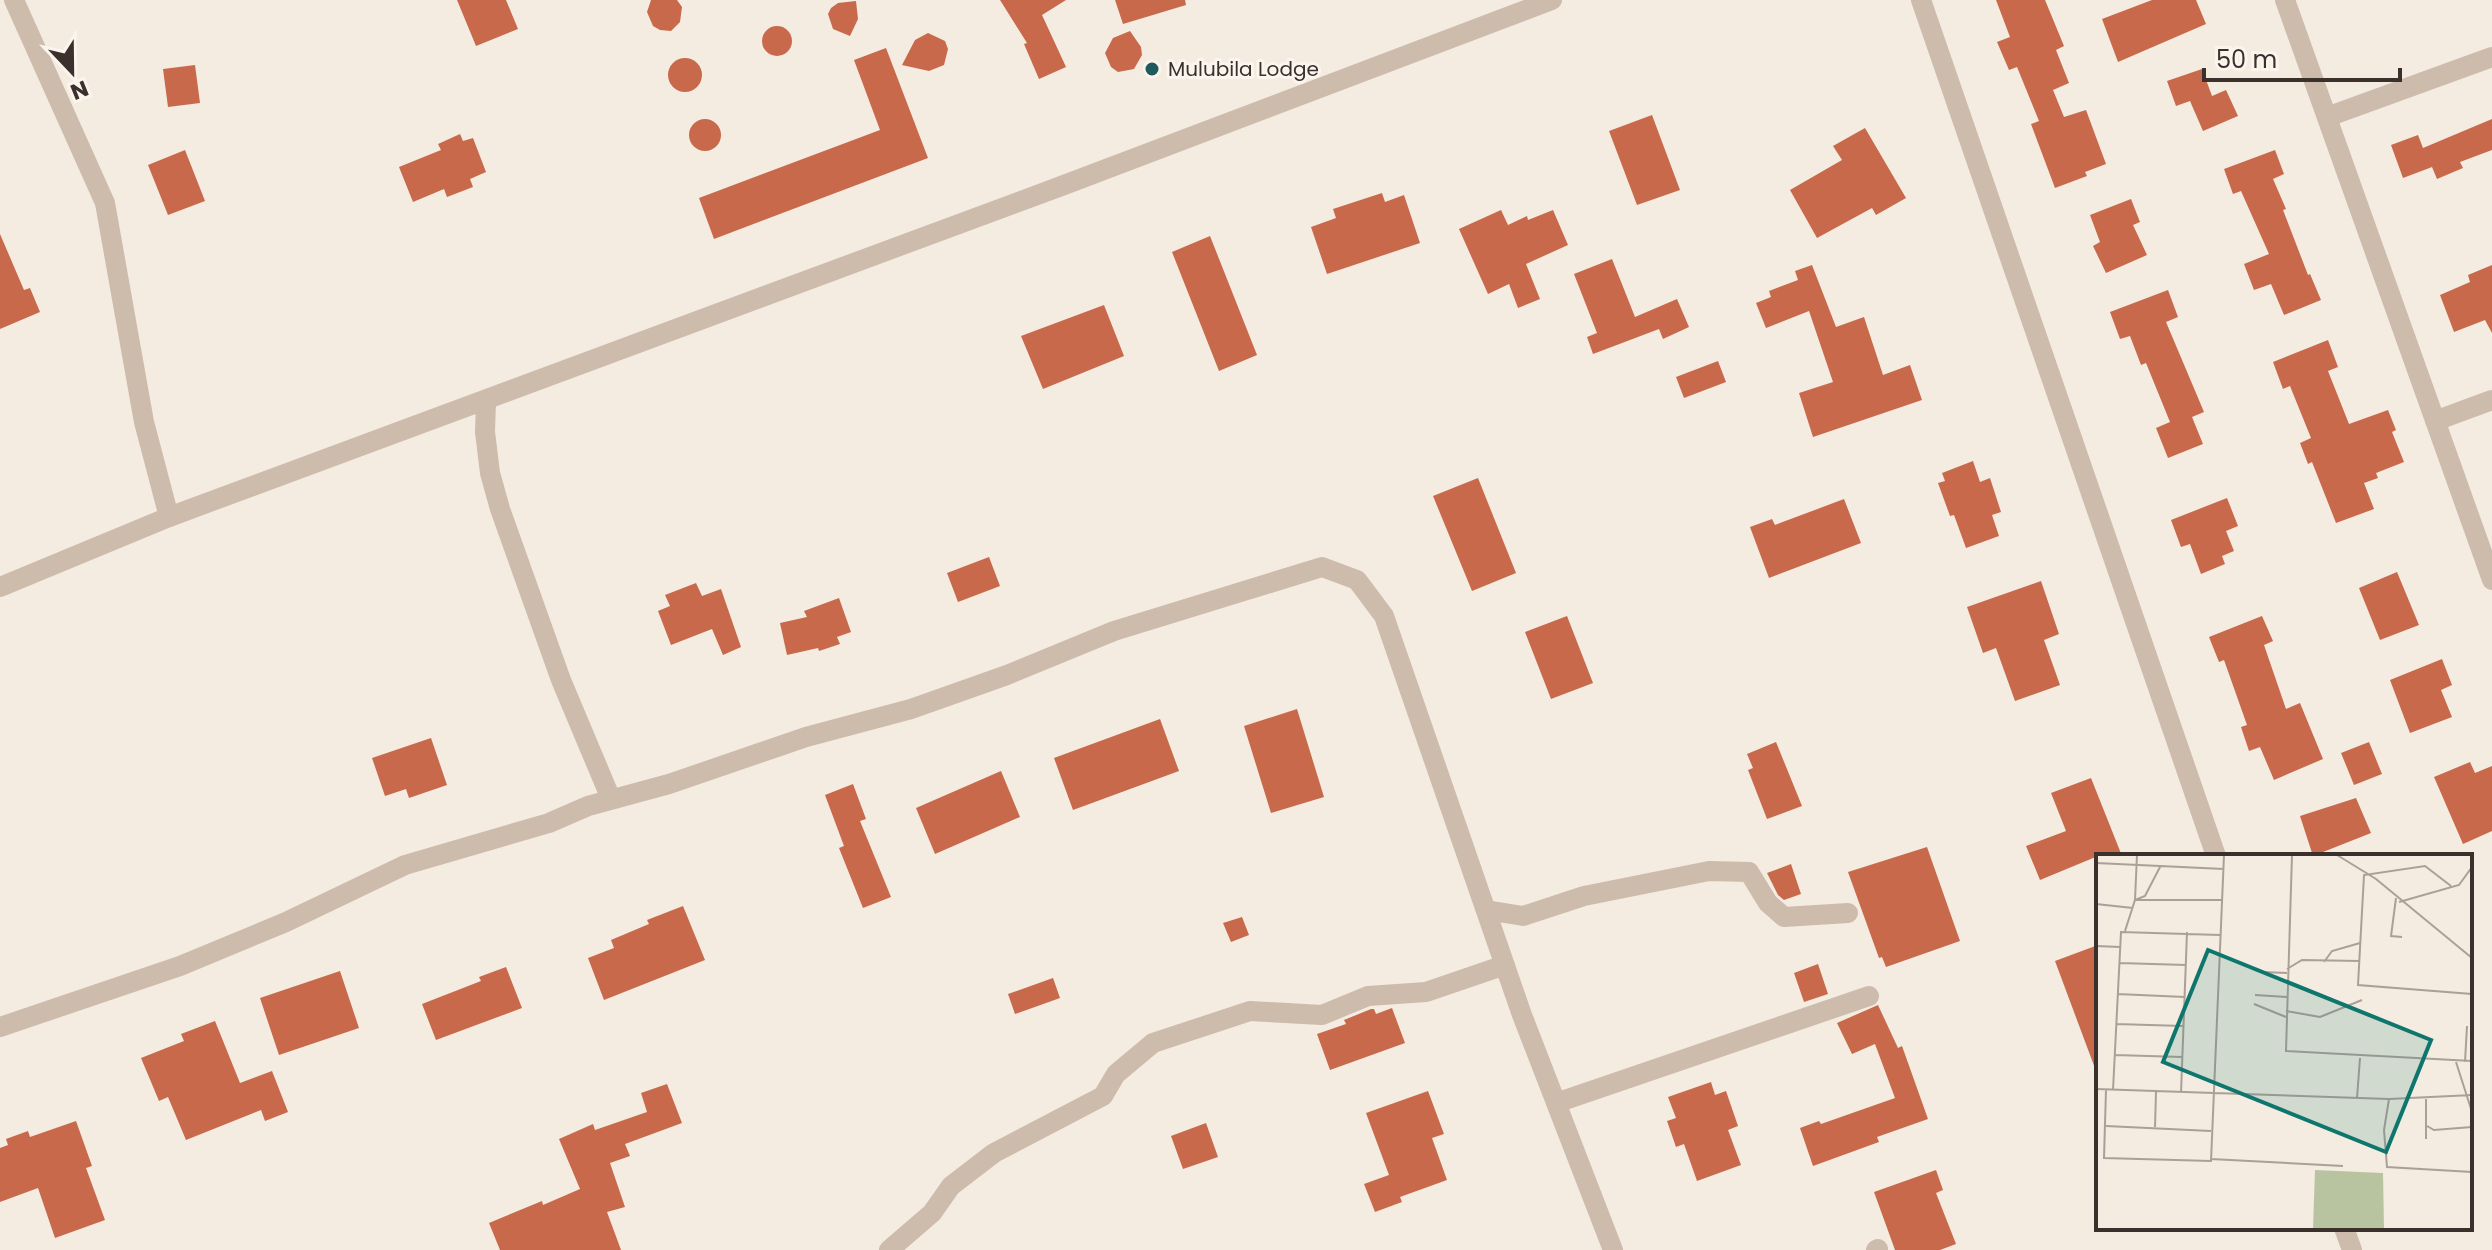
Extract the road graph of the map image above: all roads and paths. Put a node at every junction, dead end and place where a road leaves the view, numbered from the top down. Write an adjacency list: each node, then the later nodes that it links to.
1 (14, 0): 10 (street)
2 (1552, 0): 8 (street)
3 (1921, 0): 14 (street)
4 (2285, 0): 6 (street)
5 (2492, 57): 6 (street)
6 (2327, 117): 9 (street)
7 (2492, 400): 9 (street)
8 (486, 401): 10 (street); 13 (street)
9 (2435, 421): 11 (street)
10 (169, 517): 12 (street)
11 (2492, 580)
12 (0, 587)
13 (611, 799): 15 (street); 19 (street)
14 (2215, 854)
15 (1486, 910): 16 (street); 17 (street)
16 (1848, 913)
17 (1505, 965): 20 (street); 23 (street)
18 (1869, 996): 20 (street)
19 (0, 1027)
20 (1556, 1103): 22 (street)
21 (2345, 1230): 24 (street)
22 (1608, 1248)
23 (889, 1250)
24 (2352, 1250)

